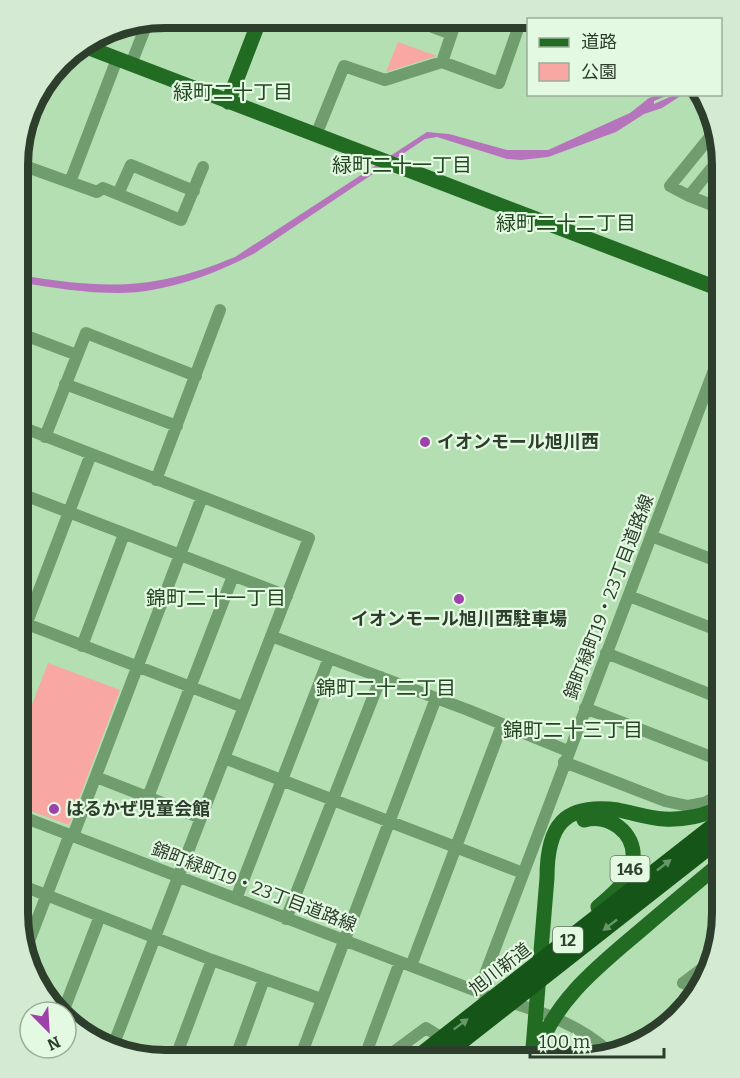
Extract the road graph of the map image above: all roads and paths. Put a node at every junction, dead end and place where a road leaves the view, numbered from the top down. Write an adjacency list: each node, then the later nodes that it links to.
1 (256, 28): 10 (main road)
2 (435, 28): 6 (street)
3 (453, 28): 6 (street)
4 (518, 28): 9 (street)
5 (143, 30): 8 (street)
6 (451, 34): 9 (street)
7 (94, 49): 8 (main road)
8 (124, 61): 10 (main road); 16 (street)
9 (442, 62): 11 (street)
10 (228, 102): 11 (main road)
11 (316, 135): 21 (main road)
12 (709, 138): 19 (street)
13 (28, 167): 16 (street)
14 (202, 167): 17 (street)
15 (712, 168): 19 (street)
16 (70, 182): 18 (street)
17 (194, 191): 18 (street); 18 (street)
18 (118, 194)
19 (689, 196): 20 (street)
20 (712, 205)
21 (712, 285)
22 (220, 310): 25 (street)
23 (28, 336): 24 (street)
24 (77, 355): 25 (street); 27 (street)
25 (196, 376): 28 (street)
26 (712, 376): 37 (street, 錦町緑町19・23丁目道路線)
27 (65, 384): 28 (street); 30 (street)
28 (177, 426): 32 (street)
29 (28, 430): 30 (street)
30 (45, 437): 31 (street)
31 (91, 454): 32 (street); 35 (street)
32 (156, 480): 34 (street)
33 (28, 496): 35 (street)
34 (202, 498): 38 (street); 41 (street)
35 (70, 512): 36 (street); 43 (street)
36 (124, 534): 38 (street); 47 (street)
37 (651, 536): 39 (street); 42 (street, 錦町緑町19・23丁目道路線)
38 (180, 555): 40 (street); 50 (street)
39 (711, 560)
40 (233, 576): 41 (street); 52 (street)
41 (287, 596): 46 (street)
42 (629, 596): 45 (street); 48 (street, 錦町緑町19・23丁目道路線)
43 (28, 610)
44 (28, 624): 47 (street)
45 (711, 628)
46 (271, 636): 49 (street); 55 (street)
47 (82, 646): 50 (street)
48 (606, 653): 53 (street); 56 (street, 錦町緑町19・23丁目道路線)
49 (329, 658): 51 (street); 62 (street)
50 (138, 667): 52 (street); 61 (street)
51 (381, 677): 54 (street); 64 (street)
52 (191, 687): 55 (street); 63 (street)
53 (711, 695)
54 (436, 698): 57 (street); 69 (street)
55 (243, 707): 60 (street)
56 (585, 708): 58 (street, 錦町緑町19・23丁目道路線); 59 (street)
57 (501, 725): 58 (street); 73 (street)
58 (566, 756): 65 (street); 75 (street, 錦町緑町19・23丁目道路線)
59 (711, 757)
60 (224, 758): 62 (street); 67 (street)
61 (96, 777): 63 (street); 71 (street)
62 (282, 781): 64 (street); 80 (street)
63 (148, 797): 67 (street)
64 (332, 800): 69 (street); 82 (street)
65 (711, 800)
66 (711, 810): 77 (main road, 146)
67 (201, 818): 76 (street)
68 (28, 819): 71 (street, 錦町緑町19・23丁目道路線)
69 (389, 822): 73 (street); 85 (street)
70 (711, 828): 90 (highway, 旭川新道 / 12, one-way to 70)
71 (71, 835): 76 (street, 錦町緑町19・23丁目道路線); 79 (street)
72 (711, 845): 95 (highway, 旭川新道 / 12, one-way to 95)
73 (455, 848): 75 (street); 87 (street)
74 (711, 871): 96 (main road, 146)
75 (523, 873): 92 (street, 錦町緑町19・23丁目道路線)
76 (179, 877): 80 (street, 錦町緑町19・23丁目道路線); 84 (street)
77 (547, 878): 90 (main road, 146); 96 (main road, 146)
78 (28, 888): 79 (street)
79 (47, 895): 81 (street); 83 (street)
80 (236, 899): 82 (street, 錦町緑町19・23丁目道路線)
81 (99, 916): 84 (street); 94 (street)
82 (286, 919): 85 (street, 錦町緑町19・23丁目道路線)
83 (31, 937)
84 (155, 937): 86 (street); 98 (street)
85 (344, 940): 87 (street, 錦町緑町19・23丁目道路線); 93 (street)
86 (212, 960): 89 (street); 100 (street)
87 (405, 964): 92 (street, 錦町緑町19・23丁目道路線); 103 (street)
88 (697, 972): 91 (street)
89 (264, 979): 93 (street); 101 (street)
90 (518, 980): 95 (highway, 旭川新道 / 12)
91 (690, 986)
92 (478, 993): 95 (street, 錦町緑町19・23丁目道路線)
93 (321, 999): 102 (street)
94 (67, 1000)
95 (503, 1000): 97 (highway, 旭川新道 / 12, one-way to 95); 99 (street, 錦町緑町19・23丁目道路線); 106 (highway, 旭川新道 / 12)
96 (538, 1036): 107 (main road, 146)
97 (442, 1038): 104 (street); 105 (highway, 旭川新道 / 12)
98 (115, 1040)
99 (603, 1047)
100 (179, 1049)
101 (239, 1049)
102 (301, 1049)
103 (371, 1049)
104 (398, 1049)
105 (428, 1049)
106 (450, 1049)
107 (536, 1049)

